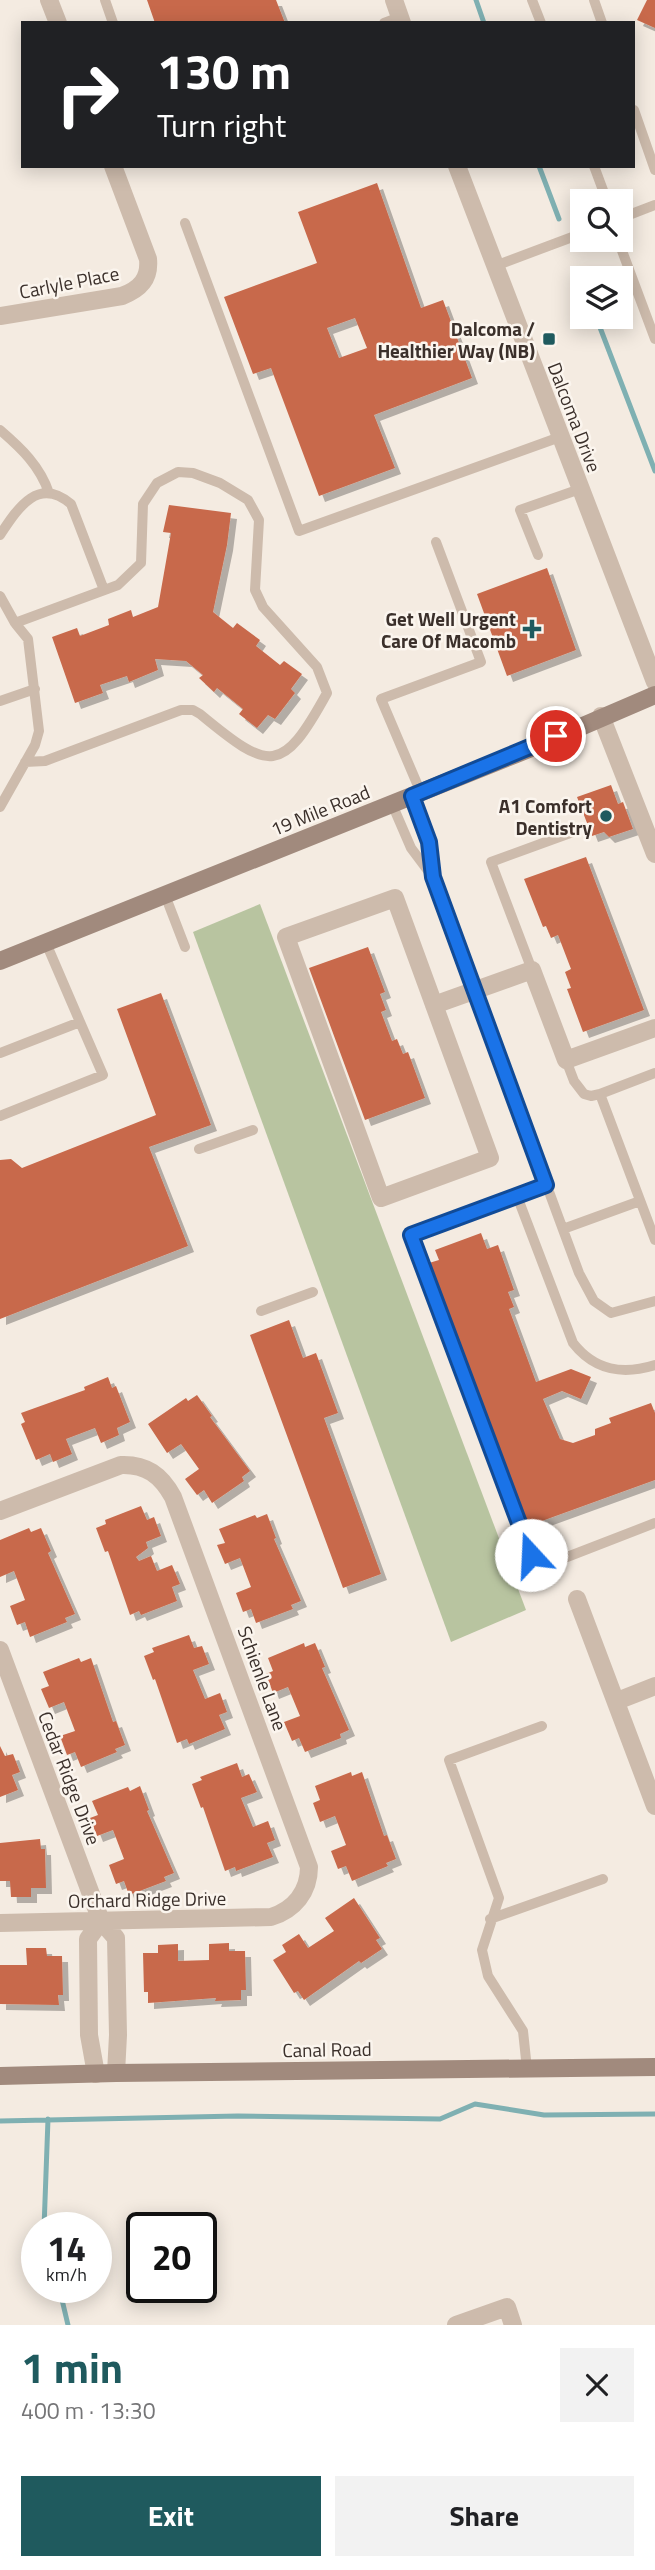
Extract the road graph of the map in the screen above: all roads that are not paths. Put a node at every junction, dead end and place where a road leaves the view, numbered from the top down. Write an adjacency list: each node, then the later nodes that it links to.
1 (49, 0): 5 (street)
2 (105, 0): 6 (lane)
3 (533, 0): 7 (lane)
4 (594, 0): 8 (lane)
5 (57, 21)
6 (112, 21)
7 (540, 21)
8 (601, 21)
9 (635, 113): 13 (lane)
10 (114, 168): 21 (street, Carlyle Place)
11 (458, 168): 20 (street, Dalcoma Drive)
12 (595, 168): 14 (lane)
13 (655, 170)
14 (603, 189)
15 (655, 205): 16 (lane)
16 (633, 213)
17 (185, 223): 24 (lane)
18 (570, 238): 20 (lane)
19 (622, 252): 22 (lane)
20 (495, 266): 24 (street, Dalcoma Drive)
21 (0, 316)
22 (655, 339)
23 (0, 430): 26 (lane)
24 (560, 437): 25 (street, Dalcoma Drive)
25 (580, 489): 29 (lane); 33 (street, Dalcoma Drive)
26 (49, 493): 27 (lane); 30 (lane)
27 (0, 536)
28 (436, 542): 39 (lane)
29 (538, 555)
30 (104, 590): 32 (lane); 38 (lane)
31 (0, 596): 32 (lane)
32 (15, 623): 34 (lane)
33 (655, 682)
34 (35, 689): 36 (lane); 38 (lane)
35 (655, 695): 37 (street, 19 Mile Road)
36 (0, 701)
37 (601, 716): 39 (street, 19 Mile Road); 43 (street)
38 (25, 762): 41 (lane)
39 (416, 794): 40 (street, 19 Mile Road); 44 (lane)
40 (392, 804): 44 (lane); 45 (street, 19 Mile Road)
41 (0, 807)
42 (573, 832): 49 (lane)
43 (655, 854)
44 (433, 877): 50 (lane)
45 (165, 895): 46 (street, 19 Mile Road); 47 (lane)
46 (46, 943): 48 (street, 19 Mile Road); 52 (lane)
47 (185, 947)
48 (0, 961)
49 (532, 970): 50 (street); 55 (street)
50 (475, 991): 51 (street); 61 (lane)
51 (434, 1005): 51 (street)
52 (80, 1022): 54 (lane); 58 (lane)
53 (655, 1028): 55 (street)
54 (0, 1054)
55 (566, 1060): 57 (lane)
56 (655, 1073): 57 (lane)
57 (600, 1094): 63 (lane)
58 (0, 1116)
59 (253, 1129): 60 (lane)
60 (199, 1149)
61 (546, 1185): 62 (lane); 64 (lane)
62 (517, 1196): 69 (lane); 71 (lane)
63 (640, 1201): 64 (lane); 65 (lane)
64 (563, 1229): 67 (lane)
65 (655, 1240)
66 (313, 1292): 68 (lane)
67 (655, 1301)
68 (261, 1311)
69 (655, 1365)
70 (0, 1511): 79 (street, Schienle Lane)
71 (655, 1523)
72 (577, 1599): 75 (street)
73 (0, 1650): 81 (street, Cedar Ridge Drive)
74 (655, 1686): 75 (street)
75 (617, 1701): 77 (street)
76 (542, 1726): 80 (lane)
77 (655, 1806)
78 (603, 1879): 80 (lane)
79 (292, 1907): 81 (street, Orchard Ridge Drive)
80 (491, 1919): 84 (lane)
81 (101, 1921): 82 (street, Orchard Ridge Drive); 85 (street, Cedar Ridge Drive); 86 (street)
82 (0, 1923)
83 (655, 2067): 84 (street, Canal Road)
84 (527, 2068): 85 (street, Canal Road)
85 (116, 2073): 86 (street, Canal Road)
86 (96, 2074): 87 (street, Canal Road)
87 (0, 2076)
88 (456, 2325): 89 (street)
89 (513, 2325)

